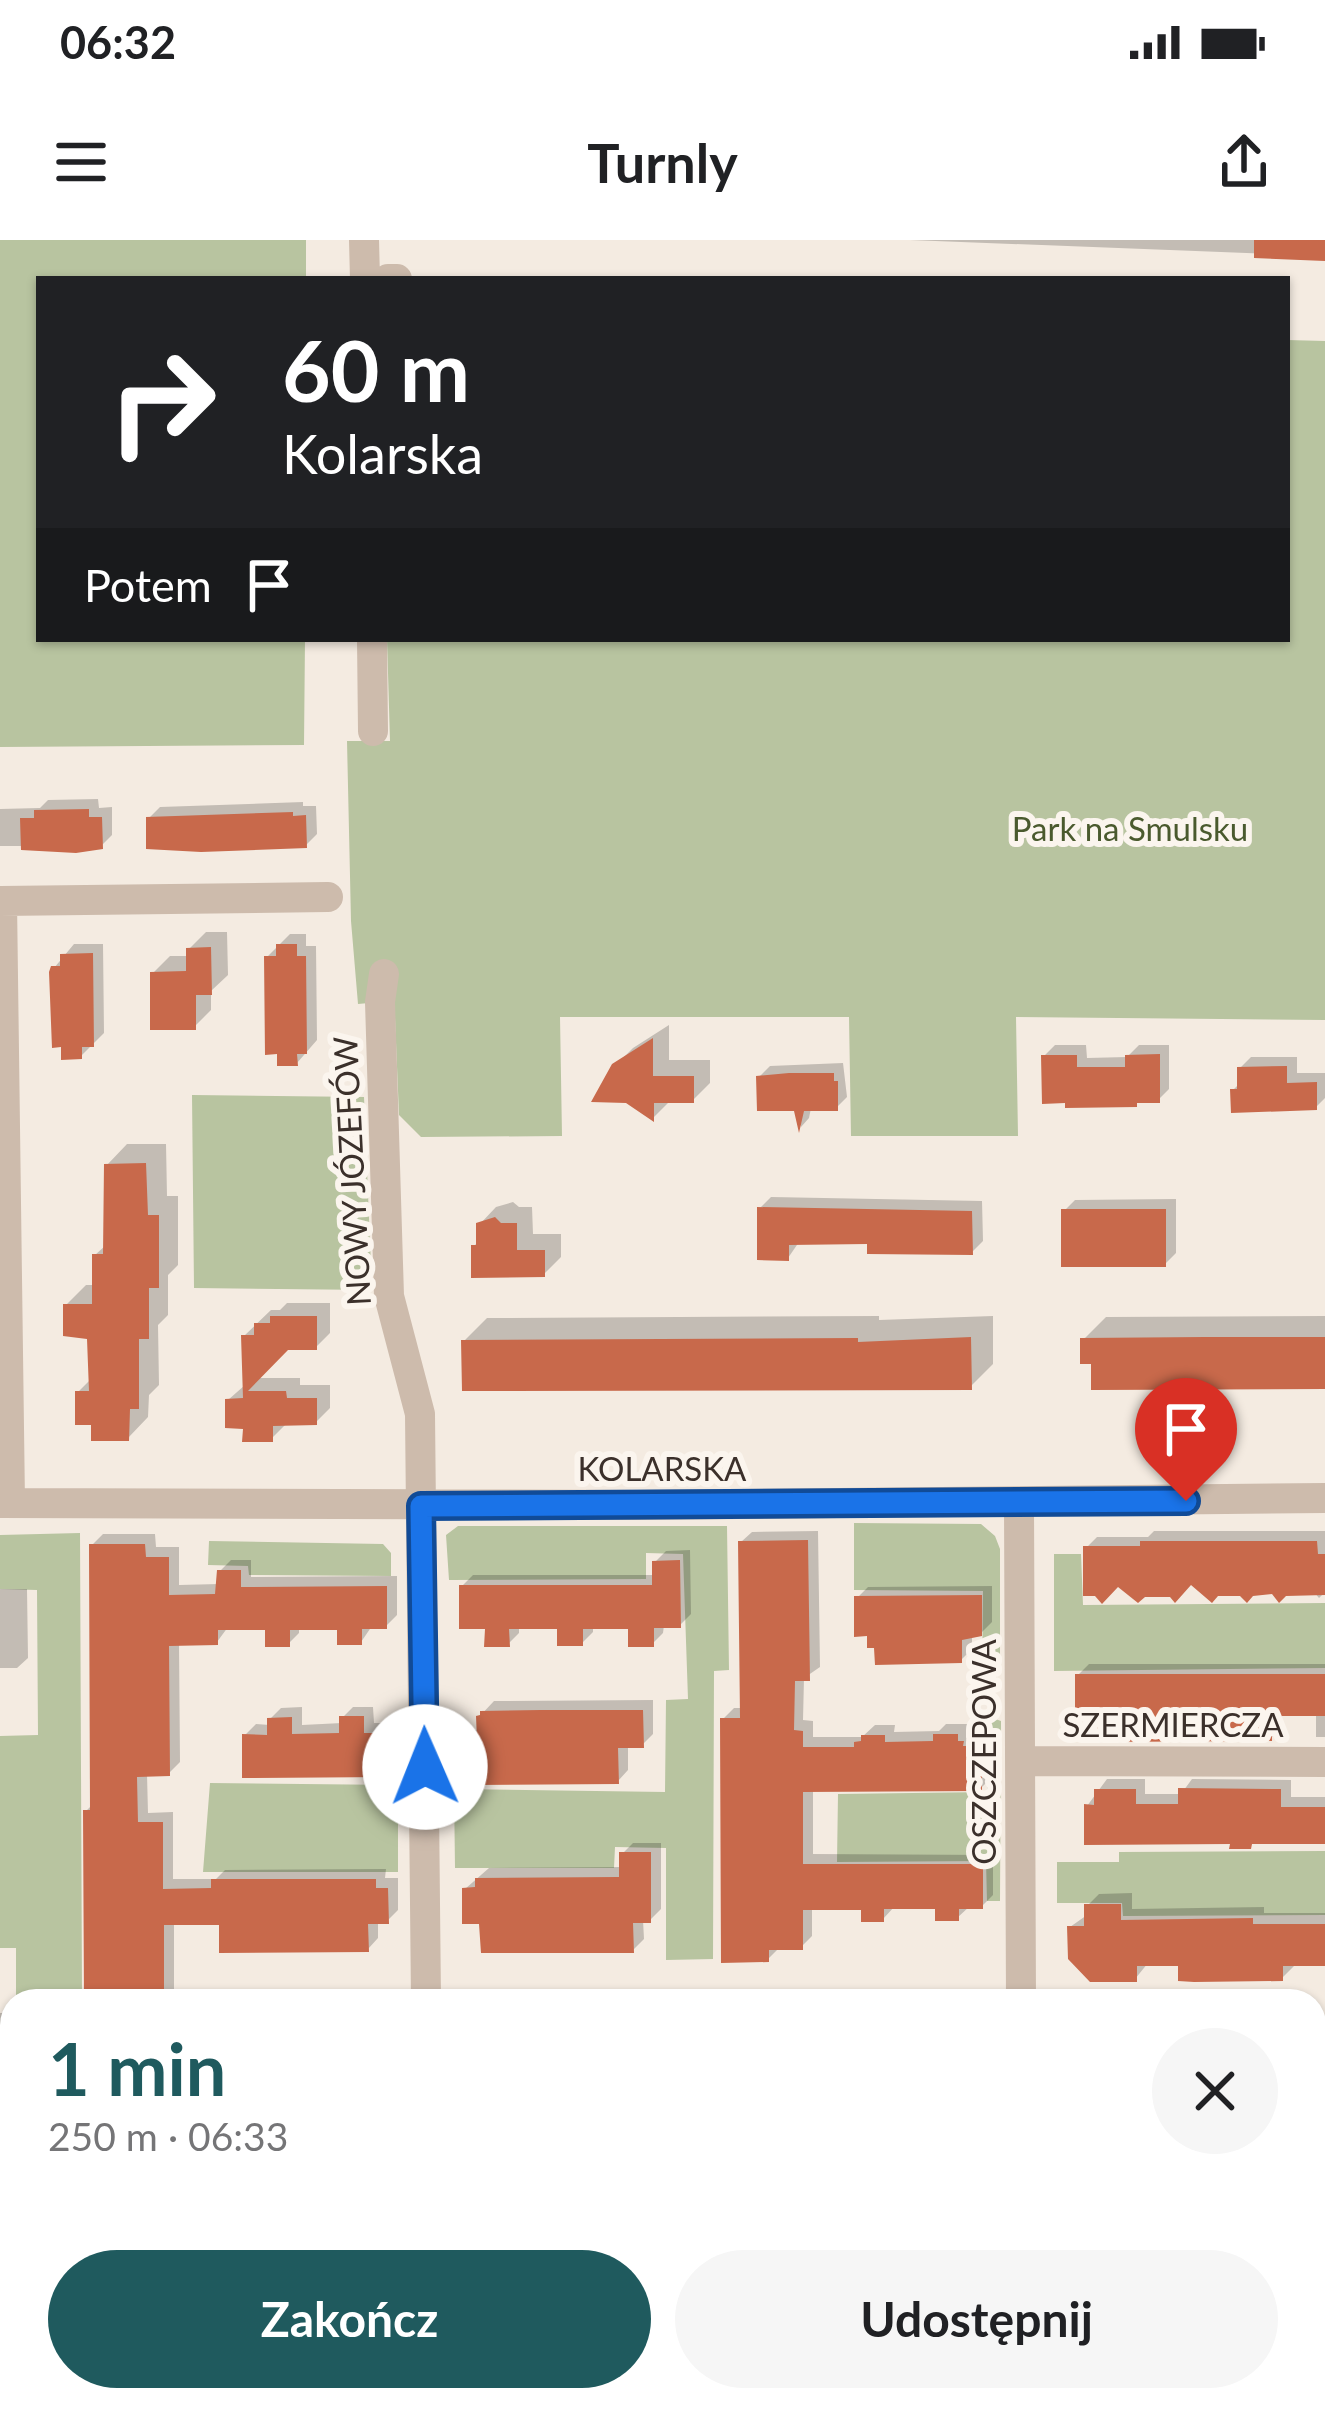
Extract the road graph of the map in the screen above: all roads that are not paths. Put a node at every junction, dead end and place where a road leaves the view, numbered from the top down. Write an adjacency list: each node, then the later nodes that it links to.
1 (364, 240): 2 (street)
2 (365, 276)
3 (372, 642): 4 (street)
4 (373, 731)
5 (328, 897): 6 (street)
6 (1, 901): 9 (street)
7 (384, 974): 11 (street, NOWY JÓZEFÓW)
8 (1325, 1498): 10 (street, KOLARSKA)
9 (5, 1503): 11 (street, KOLARSKA)
10 (1019, 1504): 11 (street, KOLARSKA); 12 (street, OSZCZEPOWA)
11 (421, 1506): 14 (street, NOWY JÓZEFÓW)
12 (1022, 1761): 13 (street, SZERMIERCZA); 15 (street, OSZCZEPOWA)
13 (1325, 1762)
14 (426, 1989)
15 (1021, 1989)

